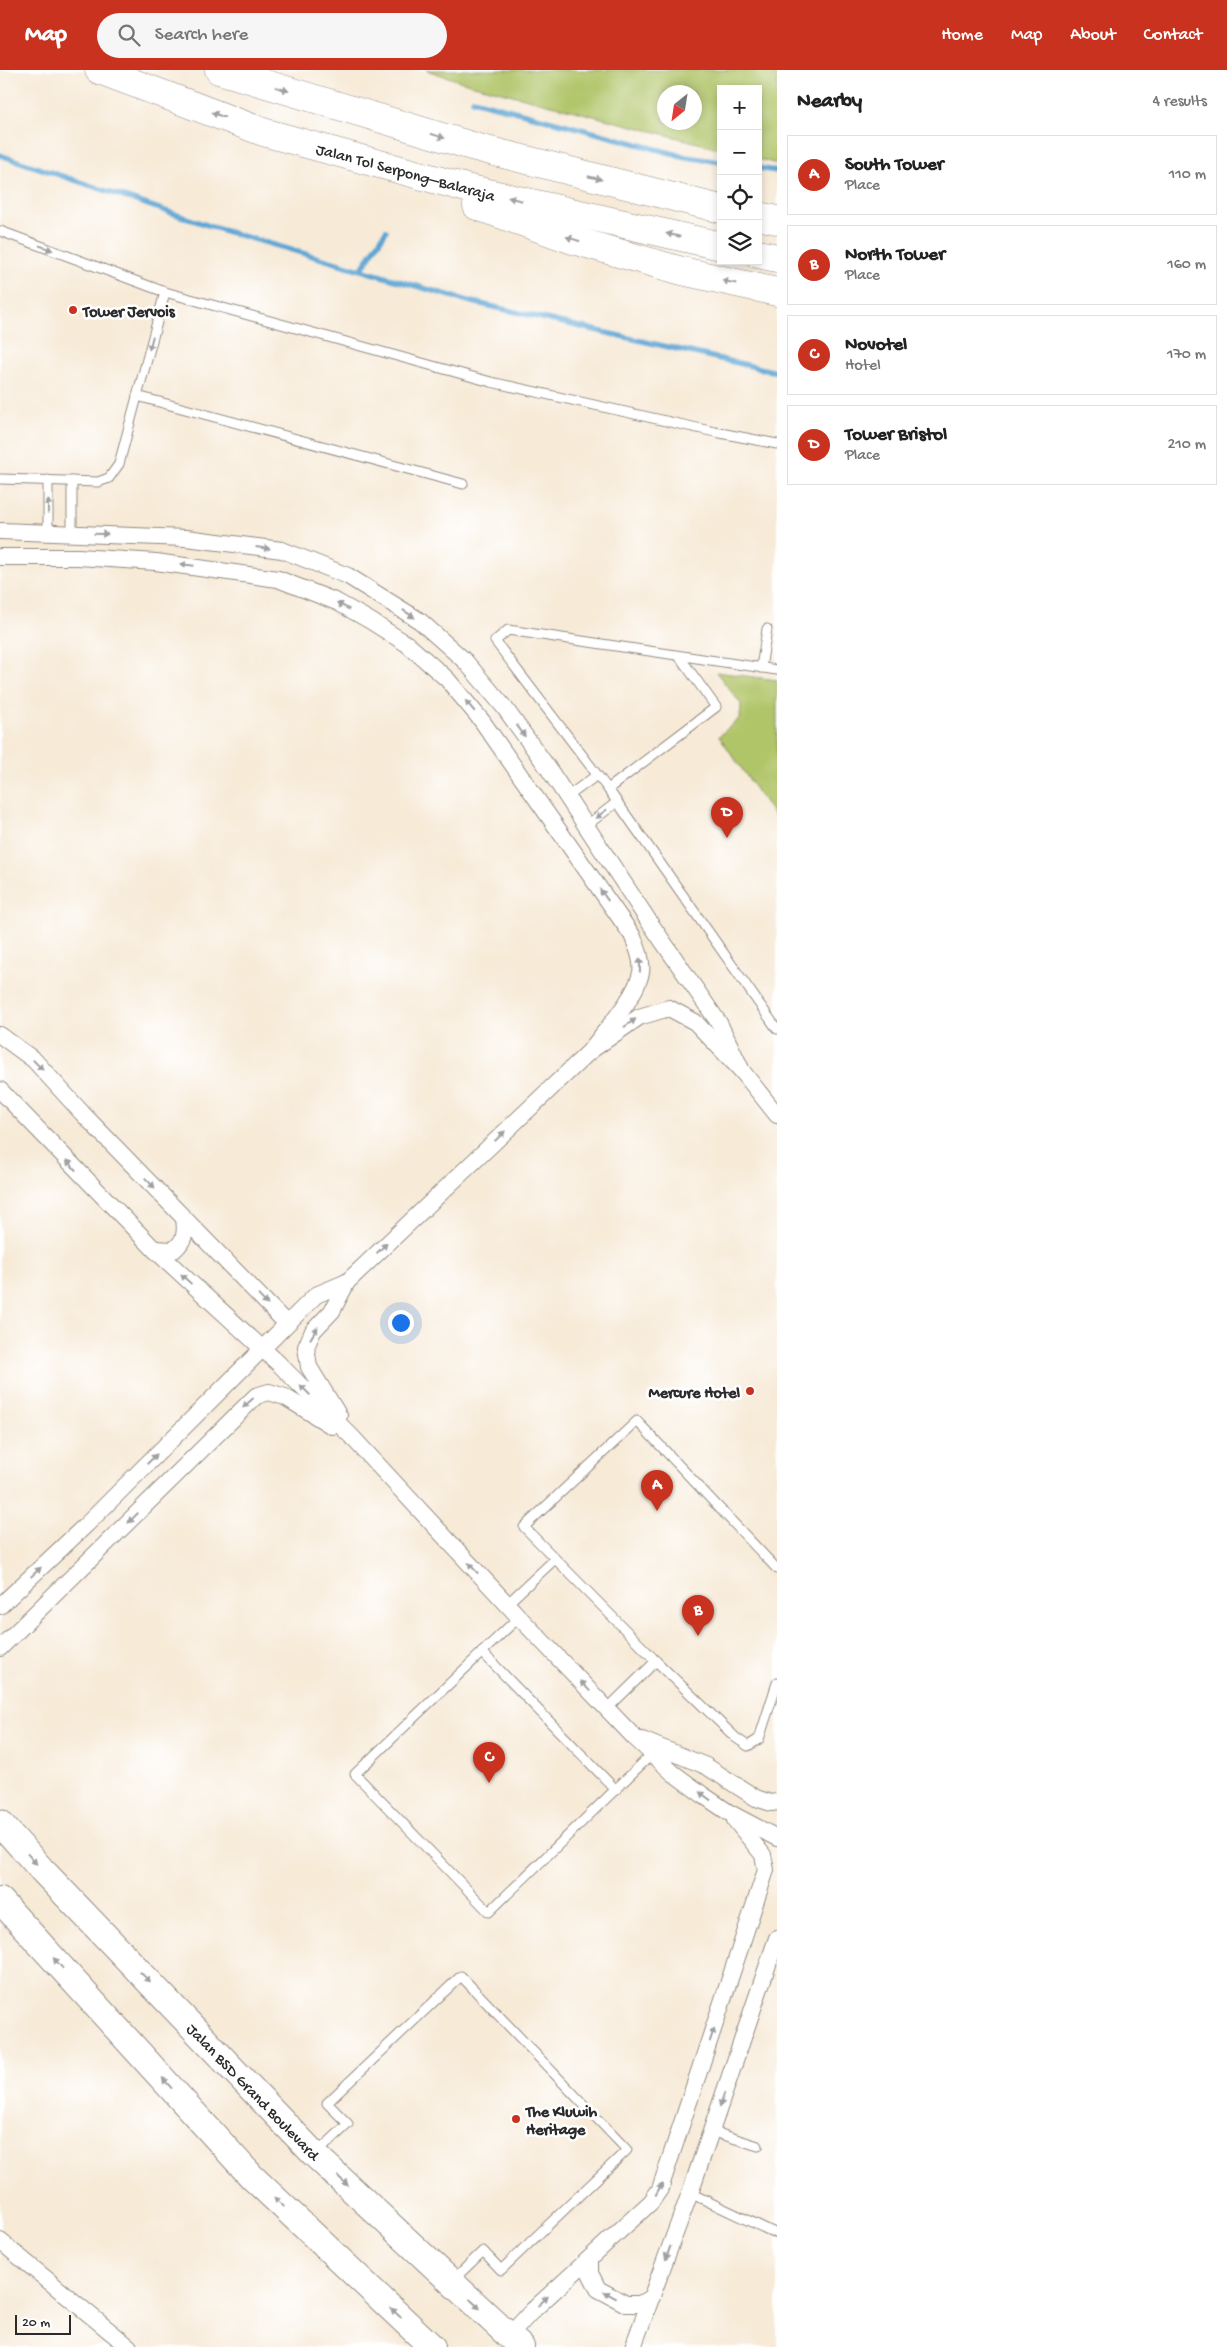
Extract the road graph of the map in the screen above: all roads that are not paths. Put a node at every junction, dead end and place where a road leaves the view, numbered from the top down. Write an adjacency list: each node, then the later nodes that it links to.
1 (99, 70): 3 (highway, Jalan Tol Serpong–Balaraja, one-way to 1)
2 (219, 70): 4 (highway, one-way to 4)
3 (263, 132): 10 (highway, Jalan Tol Serpong–Balaraja, one-way to 3); 14 (highway, one-way to 3)
4 (717, 206)
5 (762, 208): 6 (highway)
6 (777, 210)
7 (762, 217): 8 (highway)
8 (777, 220)
9 (0, 231): 13 (lane, one-way to 13)
10 (717, 245)
11 (762, 255): 12 (highway)
12 (777, 258)
13 (165, 292): 15 (lane, one-way to 15); 16 (lane)
14 (777, 292)
15 (137, 396): 19 (lane); 20 (lane)
16 (777, 444)
17 (0, 479): 18 (lane)
18 (48, 480): 19 (lane); 22 (lane, one-way to 18)
19 (72, 481): 23 (lane)
20 (463, 484)
21 (0, 531): 22 (street)
22 (48, 532): 23 (street)
23 (72, 532): 31 (street, one-way to 31)
24 (0, 557): 35 (street, one-way to 24)
25 (767, 630): 27 (lane)
26 (679, 656): 27 (lane); 29 (lane); 30 (lane)
27 (761, 668): 28 (lane)
28 (777, 670)
29 (597, 775): 30 (lane); 31 (lane)
30 (608, 789): 32 (lane)
31 (567, 797): 33 (street)
32 (617, 802): 33 (lane, one-way to 33); 36 (lane)
33 (586, 826): 34 (street)
34 (650, 923): 35 (street); 39 (street)
35 (632, 935): 38 (street, one-way to 35)
36 (777, 1029)
37 (0, 1035): 42 (street, one-way to 42)
38 (590, 1051): 39 (street, one-way to 39); 44 (street, one-way to 38)
39 (742, 1071): 41 (street)
40 (0, 1090): 43 (street, one-way to 40)
41 (777, 1115)
42 (184, 1219): 43 (street); 45 (street, one-way to 45)
43 (154, 1249): 46 (street, one-way to 43)
44 (347, 1282): 45 (street); 47 (street, one-way to 44)
45 (286, 1323): 46 (street)
46 (262, 1349): 47 (street, one-way to 46); 51 (street, one-way to 46)
47 (352, 1437): 50 (street, one-way to 47); 53 (street, one-way to 53)
48 (555, 1559): 49 (lane); 50 (lane); 55 (lane)
49 (777, 1569)
50 (507, 1604): 52 (street)
51 (0, 1606)
52 (519, 1617): 54 (lane); 57 (street, one-way to 52)
53 (0, 1648)
54 (482, 1652): 60 (lane); 60 (lane)
55 (656, 1661): 56 (lane); 57 (lane)
56 (777, 1683)
57 (607, 1709): 58 (street)
58 (634, 1737): 59 (street); 61 (street)
59 (652, 1754): 60 (lane); 62 (street, one-way to 59)
60 (616, 1790)
61 (777, 1802)
62 (728, 1812): 64 (street); 73 (street, one-way to 62)
63 (0, 1823): 69 (main road, Jalan BSD Grand Boulevard, one-way to 69)
64 (777, 1838)
65 (0, 1900): 78 (main road, one-way to 65)
66 (777, 1938): 67 (street, one-way to 67)
67 (711, 2131): 68 (lane); 70 (street)
68 (758, 2146)
69 (315, 2155): 74 (main road, Jalan BSD Grand Boulevard, one-way to 74); 74 (lane)
70 (690, 2193): 71 (lane); 75 (street, one-way to 75)
71 (777, 2234)
72 (0, 2241): 77 (street)
73 (590, 2258): 75 (street, one-way to 73); 76 (street, one-way to 73)
74 (451, 2282): 76 (main road, Jalan BSD Grand Boulevard, one-way to 76)
75 (652, 2297): 79 (street)
76 (515, 2342)
77 (129, 2347)
78 (432, 2347)
79 (634, 2347)

